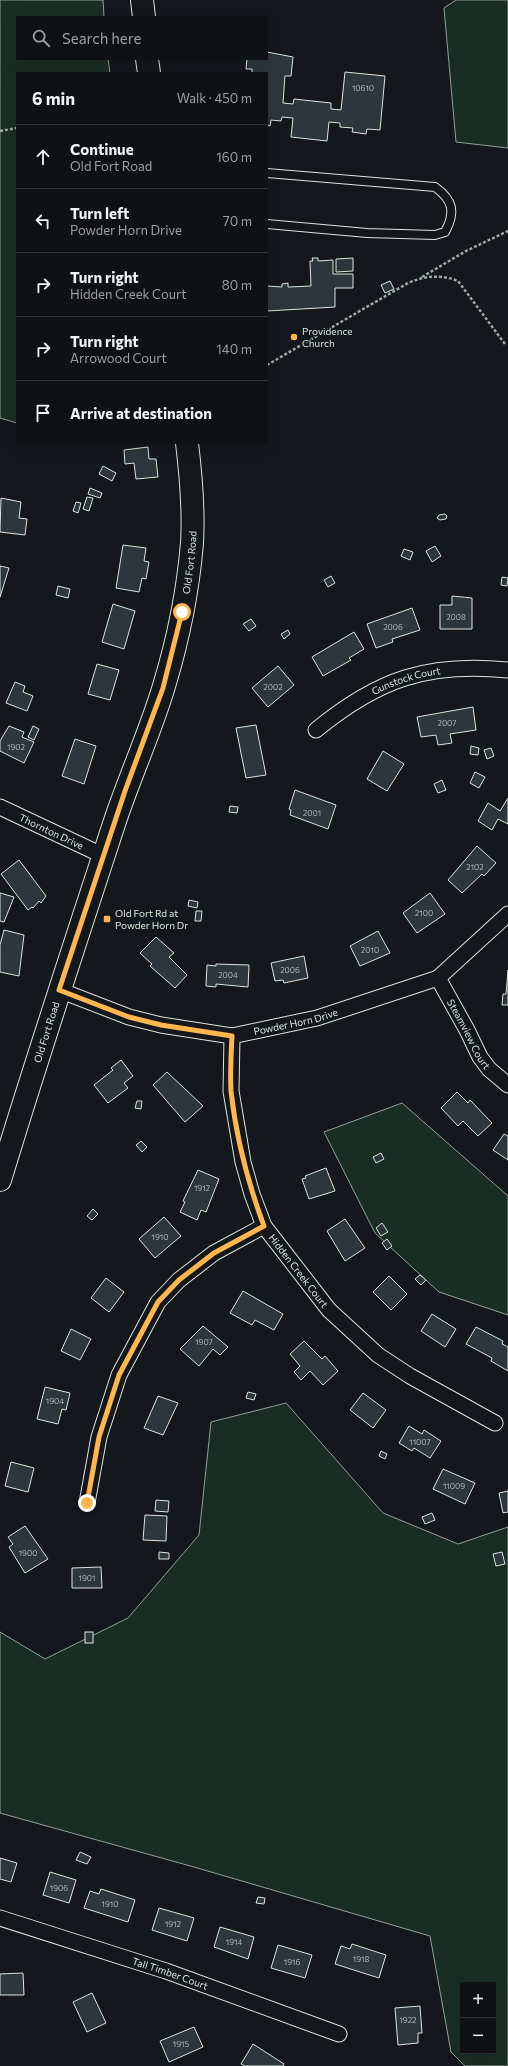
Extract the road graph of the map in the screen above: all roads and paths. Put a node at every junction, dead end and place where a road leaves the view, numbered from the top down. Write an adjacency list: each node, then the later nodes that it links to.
1 (142, 0): 2 (main road)
2 (144, 16)
3 (147, 60): 4 (main road)
4 (149, 72)
5 (16, 128): 6 (path)
6 (0, 132)
7 (268, 174): 8 (lane)
8 (268, 224)
9 (508, 231): 10 (path)
10 (420, 278): 11 (path); 12 (path)
11 (505, 344)
12 (268, 364)
13 (187, 444): 17 (main road, Old Fort Road)
14 (508, 670): 15 (street, Gunstock Court)
15 (316, 730)
16 (0, 807): 17 (street, Thornton Drive)
17 (104, 856): 20 (main road, Old Fort Road)
18 (508, 914): 19 (street, Powder Horn Drive)
19 (438, 978): 21 (street, Powder Horn Drive); 22 (street, Steamview Court)
20 (59, 990): 21 (street, Powder Horn Drive); 23 (main road, Old Fort Road)
21 (232, 1036): 24 (street, Hidden Creek Court)
22 (508, 1085)
23 (0, 1180)
24 (264, 1226): 25 (street, Hidden Creek Court); 26 (street)
25 (495, 1423)
26 (87, 1503)
27 (0, 1918): 28 (street, Tall Timber Court)
28 (338, 2034)

